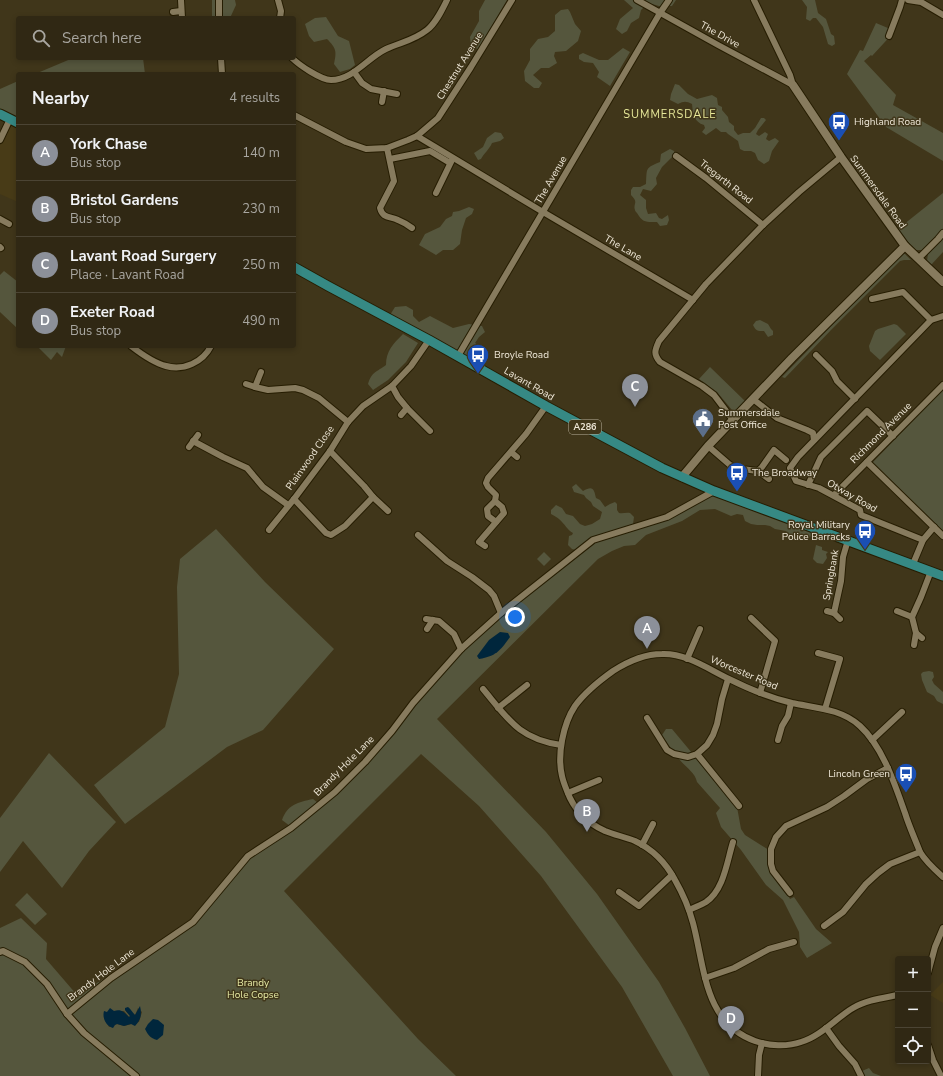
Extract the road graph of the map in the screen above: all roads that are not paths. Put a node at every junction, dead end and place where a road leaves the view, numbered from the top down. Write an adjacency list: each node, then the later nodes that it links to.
1 (181, 0): 13 (street)
2 (219, 0): 15 (street)
3 (278, 0): 16 (street)
4 (447, 0): 21 (street)
5 (512, 0): 29 (street, Chestnut Avenue)
6 (637, 0): 12 (street, The Drive)
7 (669, 0): 12 (street, The Avenue)
8 (754, 0): 22 (street)
9 (902, 0): 17 (street)
10 (908, 0): 14 (street)
11 (173, 12): 13 (street)
12 (660, 13): 22 (street, The Drive); 37 (street, The Avenue)
13 (182, 15)
14 (943, 15)
15 (219, 16)
16 (280, 16)
17 (889, 36)
18 (221, 60): 20 (street)
19 (294, 60): 21 (street)
20 (222, 72)
21 (354, 72): 23 (street)
22 (793, 85): 32 (street, Summersdale Road)
23 (384, 91): 24 (street); 25 (street)
24 (397, 94)
25 (382, 102)
26 (0, 114): 28 (main road)
27 (296, 116): 31 (street, Chestnut Avenue)
28 (14, 121): 30 (street)
29 (416, 136): 31 (street, Chestnut Avenue); 35 (street)
30 (0, 140)
31 (387, 148): 33 (street)
32 (841, 157): 40 (street); 43 (street, Summersdale Road)
33 (390, 159): 35 (street); 41 (street)
34 (677, 159): 40 (street, Tregarth Road)
35 (452, 160): 36 (street); 37 (street)
36 (436, 193)
37 (543, 212): 48 (street, The Lane); 55 (street, The Avenue)
38 (0, 220): 39 (street)
39 (9, 224)
40 (764, 225): 48 (street)
41 (412, 228)
42 (943, 233): 44 (street)
43 (905, 246): 44 (street, Summersdale Road); 61 (street)
44 (918, 259): 46 (street, Summersdale Road)
45 (296, 268): 51 (main road, Lavant Road / A286)
46 (943, 282)
47 (872, 299): 50 (street)
48 (693, 300): 66 (street)
49 (943, 316): 50 (street)
50 (931, 320): 62 (street, Otway Road)
51 (429, 340): 55 (main road, Lavant Road / A286); 59 (street, Plainwood Close)
52 (134, 348): 53 (street)
53 (210, 348)
54 (816, 355): 62 (street)
55 (458, 356): 63 (main road, Lavant Road / A286)
56 (261, 372): 60 (street)
57 (246, 384): 60 (street, Plainwood Close)
58 (943, 385): 70 (street, Richmond Avenue)
59 (392, 386): 64 (street); 67 (street, Plainwood Close)
60 (255, 387): 67 (street, Plainwood Close)
61 (753, 399): 66 (street); 71 (street)
62 (855, 399): 71 (street, Otway Road)
63 (546, 406): 76 (street); 81 (main road, Lavant Road / A286)
64 (407, 408): 65 (street); 68 (street)
65 (401, 415)
66 (733, 420): 73 (street)
67 (348, 422): 75 (street, Plainwood Close)
68 (430, 431)
69 (198, 436): 72 (street)
70 (893, 436): 79 (street, Richmond Avenue); 83 (street)
71 (814, 440): 83 (street, Otway Road)
72 (193, 441): 74 (street); 89 (street, Plainwood Close)
73 (708, 446): 80 (street); 81 (street)
74 (189, 447)
75 (330, 451): 86 (street); 87 (street, Plainwood Close)
76 (511, 452): 77 (street); 88 (street)
77 (517, 457)
78 (786, 460): 80 (street)
79 (867, 462): 85 (street, Richmond Avenue); 92 (street)
80 (758, 471): 82 (street)
81 (682, 477): 84 (main road, Lavant Road / A286)
82 (769, 479)
83 (808, 485): 85 (street, Otway Road)
84 (714, 491): 96 (main road, A286); 104 (street, Brandy Hole Lane)
85 (834, 495): 97 (street, Otway Road)
86 (372, 497): 87 (street); 90 (street)
87 (294, 499): 89 (street, Plainwood Close)
88 (495, 501): 91 (street); 91 (street)
89 (288, 506): 93 (street, Plainwood Close)
90 (388, 511)
91 (496, 522): 98 (street)
92 (934, 527): 95 (street); 97 (street)
93 (269, 530)
94 (418, 535): 104 (street)
95 (943, 536)
96 (848, 540): 99 (main road, A286); 105 (street, Springbank)
97 (923, 540): 99 (street)
98 (485, 546)
99 (913, 564): 100 (main road, A286)
100 (931, 571): 101 (main road, A286); 106 (street)
101 (943, 576)
102 (828, 610): 105 (street, Springbank)
103 (898, 611): 106 (street)
104 (501, 613): 116 (street, Brandy Hole Lane)
105 (834, 613): 109 (street, Springbank)
106 (912, 617): 113 (street)
107 (751, 618): 122 (street)
108 (426, 619): 110 (street)
109 (840, 619)
110 (433, 620): 111 (street); 116 (street)
111 (426, 629)
112 (700, 629): 118 (street)
113 (916, 633): 114 (street); 115 (street)
114 (922, 638)
115 (914, 645)
116 (461, 650): 152 (street, Brandy Hole Lane)
117 (818, 653): 125 (street)
118 (687, 659): 119 (street, Worcester Road); 130 (street, Worcester Road)
119 (728, 679): 122 (street, Worcester Road); 131 (street)
120 (527, 685): 124 (street)
121 (482, 689): 124 (street)
122 (760, 693): 123 (street, Worcester Road)
123 (791, 702): 125 (street, Worcester Road); 128 (street)
124 (498, 708): 130 (street)
125 (825, 709): 129 (street, Worcester Road)
126 (902, 712): 129 (street)
127 (647, 718): 131 (street)
128 (778, 740)
129 (872, 740): 132 (street, Worcester Road)
130 (561, 744): 134 (street, Worcester Road)
131 (697, 754): 135 (street)
132 (888, 768): 139 (street, Worcester Road); 143 (street)
133 (599, 780): 134 (street)
134 (568, 793): 138 (street, Worcester Road)
135 (739, 806)
136 (653, 824): 138 (street)
137 (732, 842): 144 (street)
138 (642, 845): 140 (street, Worcester Road)
139 (920, 852): 141 (street, Worcester Road); 145 (street)
140 (672, 875): 142 (street); 144 (street, Worcester Road)
141 (943, 877)
142 (619, 892)
143 (790, 893)
144 (689, 910): 150 (street, Worcester Road)
145 (824, 926)
146 (943, 928): 149 (street)
147 (794, 942): 150 (street)
148 (0, 952): 152 (street)
149 (931, 962)
150 (705, 978): 154 (street, Worcester Road)
151 (895, 996): 153 (street, Worcester Road)
152 (67, 1014): 156 (street, Brandy Hole Lane)
153 (826, 1028): 154 (street, Worcester Road); 158 (street)
154 (762, 1043): 157 (street)
155 (931, 1054): 159 (street)
156 (136, 1076)
157 (758, 1076)
158 (861, 1076)
159 (941, 1076)

